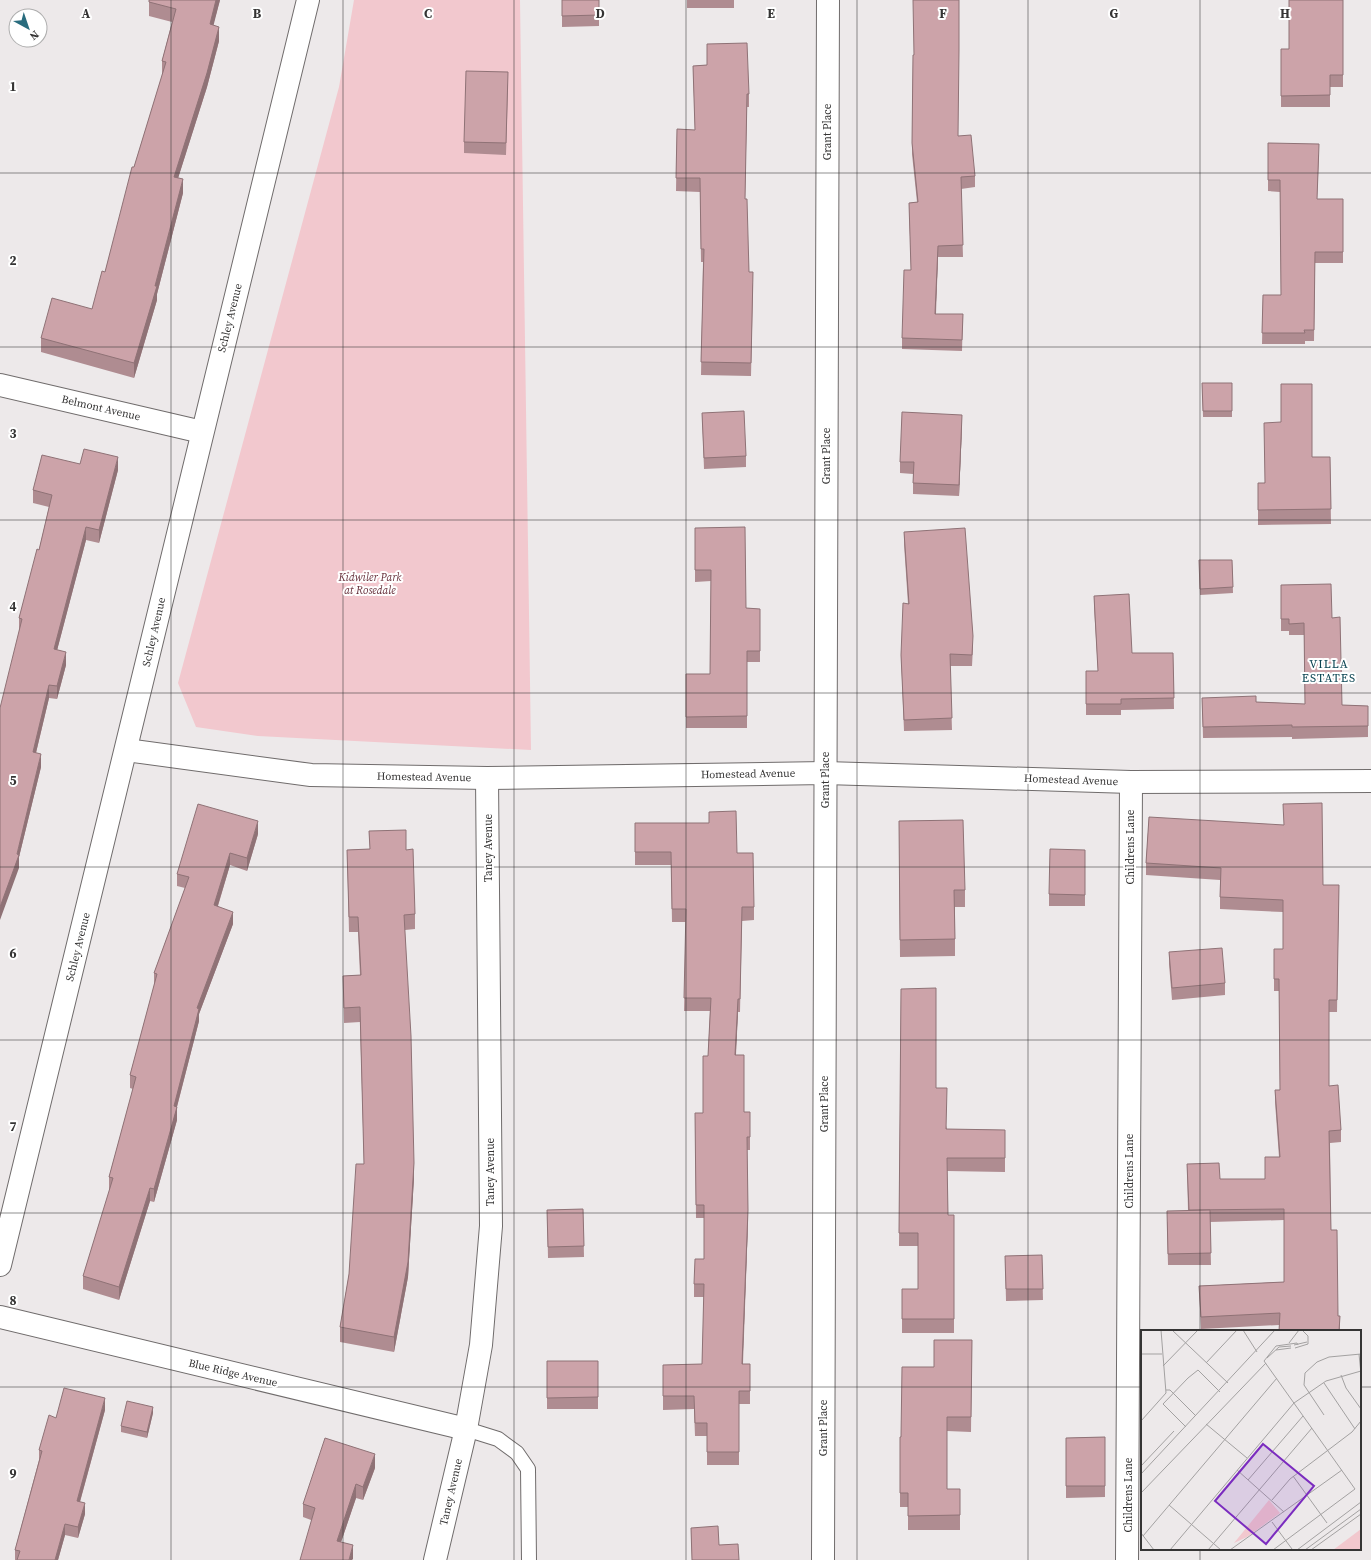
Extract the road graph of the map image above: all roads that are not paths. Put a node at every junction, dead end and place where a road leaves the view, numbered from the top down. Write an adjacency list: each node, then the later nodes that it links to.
1 (308, 0): 4 (street, Schley Avenue)
2 (828, 0): 6 (street, Grant Place)
3 (0, 385): 4 (street, Belmont Avenue)
4 (202, 432): 5 (street, Schley Avenue)
5 (126, 750): 7 (street, Homestead Avenue); 10 (street, Schley Avenue)
6 (825, 773): 7 (street, Homestead Avenue); 8 (street, Homestead Avenue); 15 (street, Grant Place)
7 (488, 778): 12 (street, Taney Avenue)
8 (1131, 782): 9 (street, Homestead Avenue); 16 (street, Childrens Lane)
9 (1371, 782)
10 (0, 1265)
11 (0, 1317): 12 (street, Blue Ridge Avenue)
12 (466, 1429): 13 (street, Taney Avenue); 14 (lane)
13 (435, 1560)
14 (529, 1560)
15 (823, 1560)
16 (1127, 1560)

